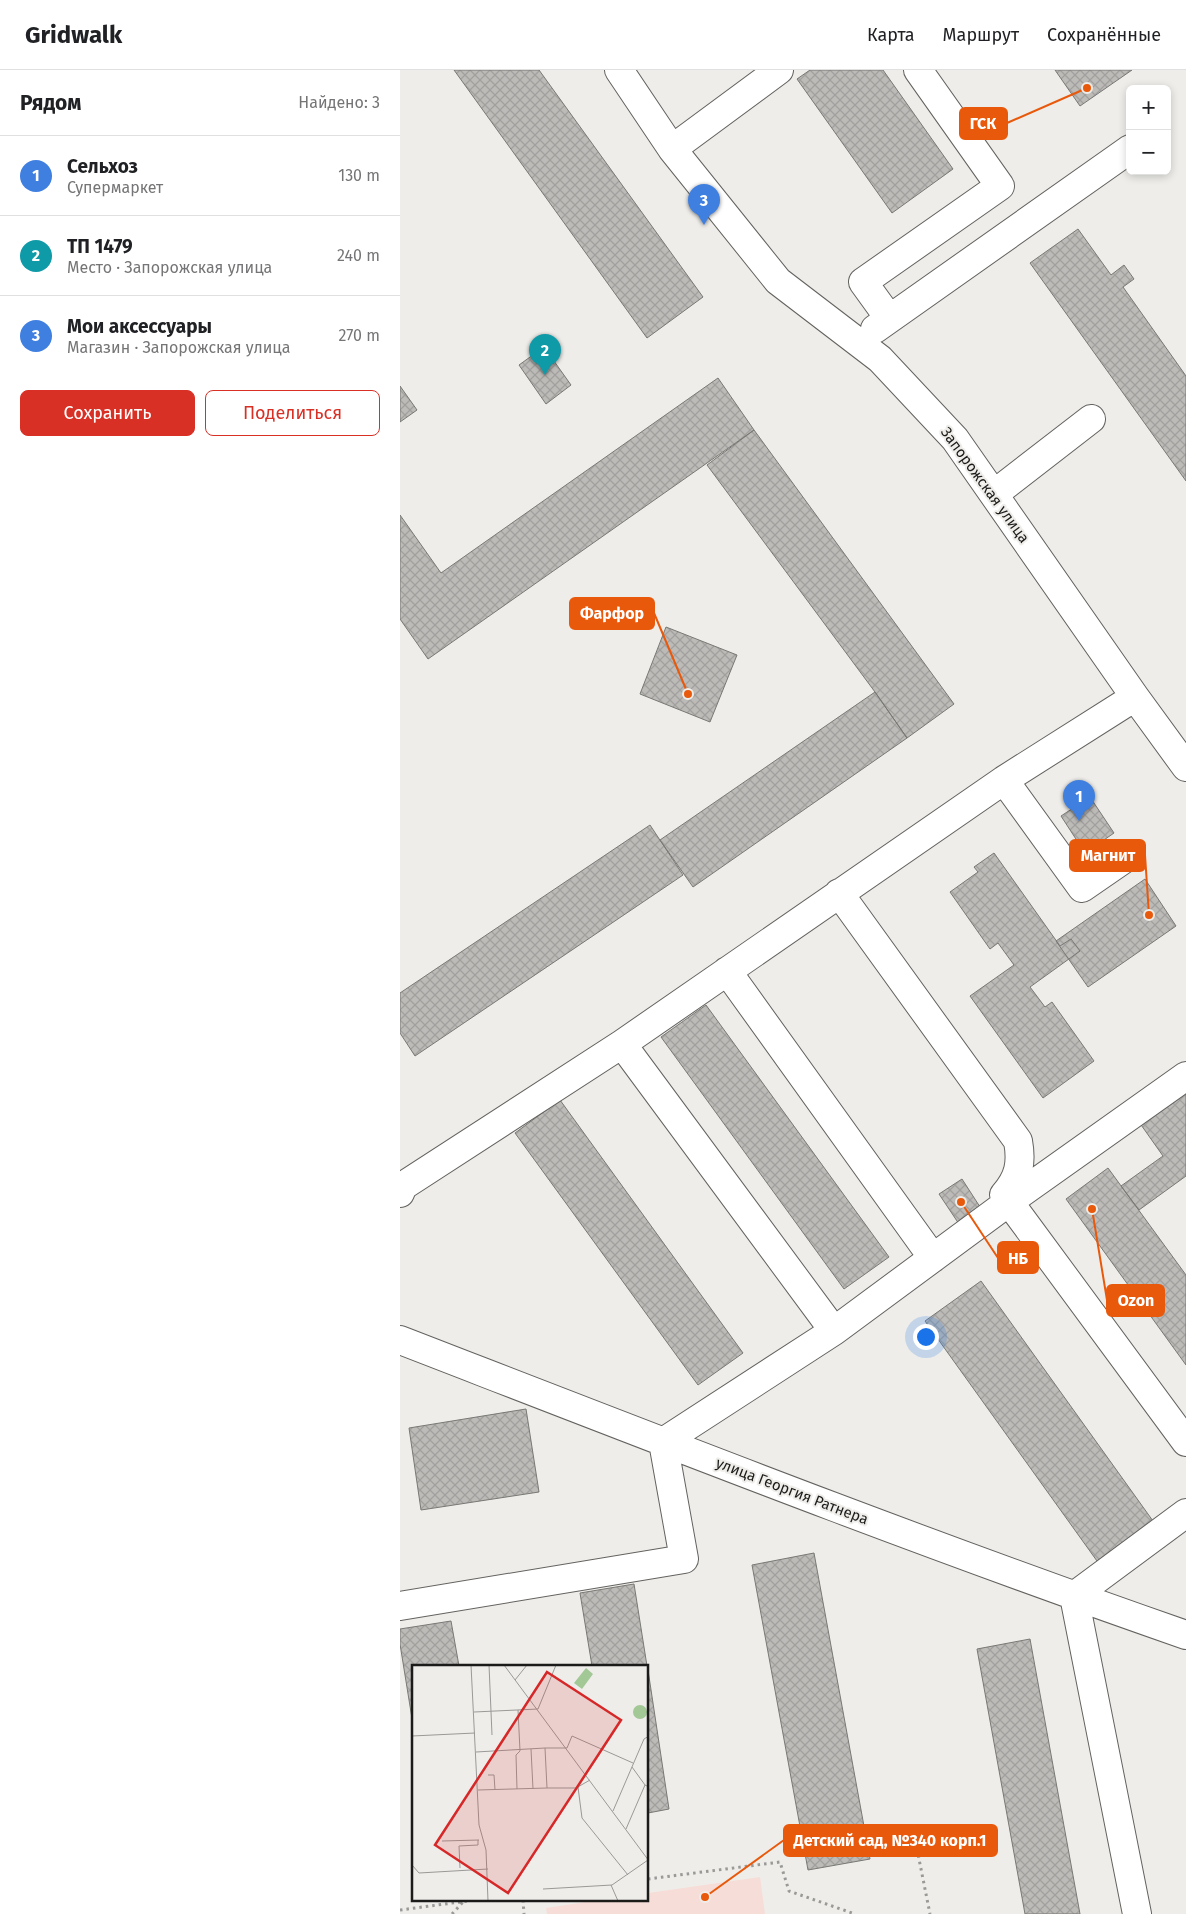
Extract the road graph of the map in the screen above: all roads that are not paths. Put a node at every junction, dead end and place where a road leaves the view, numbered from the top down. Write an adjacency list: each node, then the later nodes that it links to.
1 (619, 70): 4 (street, Запорожская улица)
2 (778, 70): 4 (street)
3 (918, 70): 6 (street)
4 (672, 149): 7 (street, Запорожская улица)
5 (1126, 151): 6 (street)
6 (889, 318): 7 (street)
7 (857, 341): 9 (street, Запорожская улица)
8 (1091, 419): 9 (street)
9 (994, 494): 10 (street, Запорожская улица)
10 (1135, 697): 11 (street, Запорожская улица); 12 (street)
11 (1186, 767)
12 (1004, 780): 13 (street); 14 (street)
13 (1126, 857)
14 (840, 893): 15 (street); 19 (street)
15 (727, 971): 16 (street); 20 (street)
16 (622, 1044): 18 (street); 21 (street)
17 (1186, 1076): 19 (street)
18 (400, 1193)
19 (1010, 1202): 20 (street); 24 (street)
20 (933, 1258): 21 (street)
21 (834, 1331): 23 (street)
22 (400, 1340): 23 (street, улица Георгия Ратнера)
23 (663, 1442): 26 (street, улица Георгия Ратнера); 27 (street)
24 (1186, 1442)
25 (1186, 1513): 26 (street)
26 (1074, 1596): 28 (street, улица Георгия Ратнера); 29 (street)
27 (400, 1606)
28 (1186, 1634)
29 (1137, 1914)

